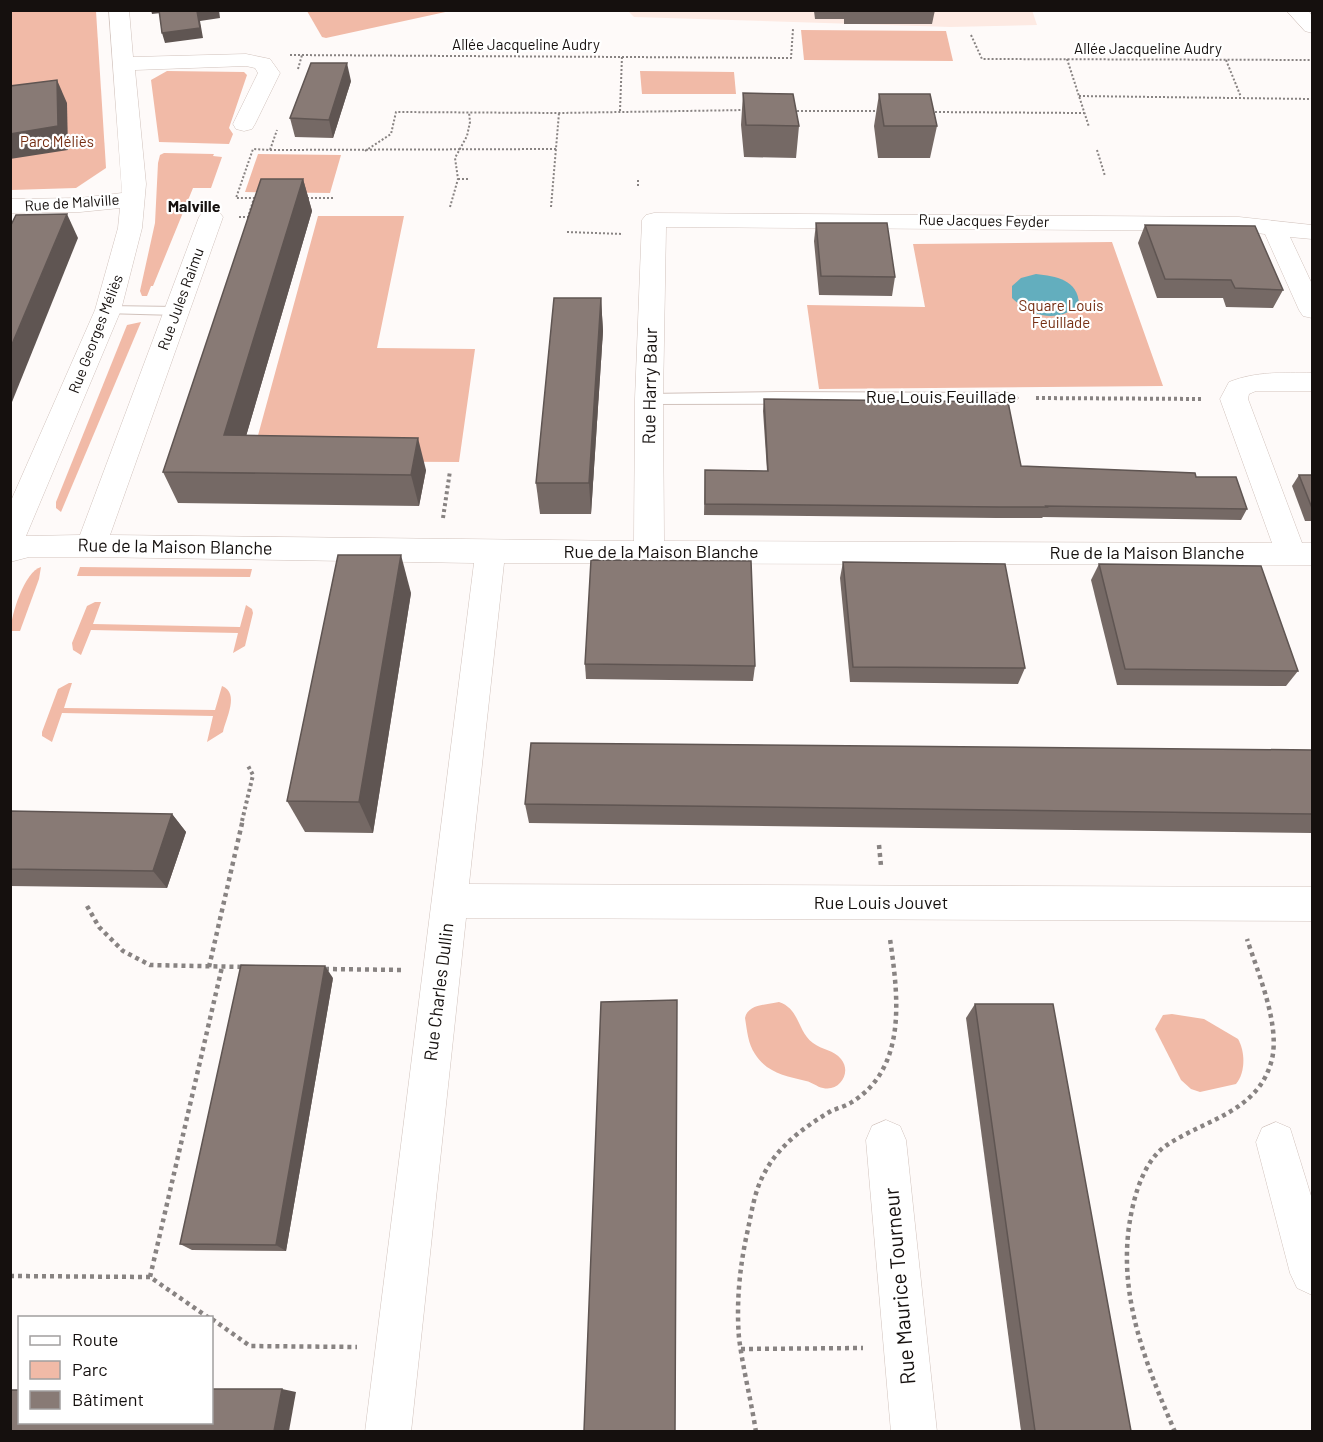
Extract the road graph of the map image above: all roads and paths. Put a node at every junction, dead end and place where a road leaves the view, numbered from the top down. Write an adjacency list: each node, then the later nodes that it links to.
1 (119, 10): 11 (street, Rue Georges Méliès)
2 (1296, 10): 3 (street)
3 (1312, 27)
4 (793, 28): 6 (path, Allée Jacqueline Audry)
5 (970, 35): 7 (path, Allée Jacqueline Audry)
6 (622, 56): 10 (path, Allée Jacqueline Audry); 16 (path)
7 (1067, 59): 8 (path, Allée Jacqueline Audry); 12 (path)
8 (1226, 60): 9 (path, Allée Jacqueline Audry); 13 (path)
9 (1312, 60)
10 (263, 63): 11 (street); 24 (street)
11 (124, 64): 36 (street, Rue Georges Méliès)
12 (1079, 96): 13 (path); 22 (path)
13 (1241, 97): 14 (path)
14 (1312, 99)
15 (756, 110): 16 (path)
16 (620, 111): 21 (path)
17 (786, 111): 18 (path)
18 (883, 111)
19 (470, 112): 21 (path); 26 (path); 30 (path)
20 (931, 112): 22 (path)
21 (559, 113): 27 (path)
22 (1084, 113): 25 (path)
23 (280, 123): 28 (path)
24 (244, 124)
25 (1089, 127)
26 (459, 149): 27 (path); 30 (path); 32 (path)
27 (556, 149): 41 (path)
28 (270, 150): 30 (path); 42 (path)
29 (1096, 150): 31 (path)
30 (365, 152)
31 (1105, 176)
32 (458, 179): 33 (path); 40 (path)
33 (470, 179)
34 (638, 180): 35 (path)
35 (638, 187)
36 (134, 198): 39 (street, Rue de Malville); 48 (street, Rue Georges Méliès)
37 (300, 198): 38 (path)
38 (335, 198)
39 (10, 206)
40 (450, 207)
41 (551, 207)
42 (211, 216): 49 (street, Rue Jules Raimu)
43 (654, 220): 44 (street, Rue Jacques Feyder); 53 (street, Rue Harry Baur)
44 (1274, 228): 46 (street, Rue Jacques Feyder); 50 (street)
45 (567, 232): 47 (path)
46 (1312, 232)
47 (624, 234)
48 (108, 310): 49 (lane); 57 (street, Rue Georges Méliès)
49 (176, 310): 58 (street, Rue Jules Raimu)
50 (1312, 310)
51 (1312, 382): 54 (street)
52 (1011, 398): 53 (lane, Rue Louis Feuillade); 54 (path, Rue Louis Feuillade)
53 (649, 399): 60 (street, Rue Harry Baur)
54 (1234, 399): 62 (street)
55 (450, 471): 56 (path)
56 (442, 522)
57 (10, 538)
58 (91, 546): 59 (street, Rue de la Maison Blanche); 61 (street, Rue de la Maison Blanche)
59 (10, 551)
60 (649, 551): 61 (street, Rue de la Maison Blanche); 62 (street, Rue de la Maison Blanche)
61 (490, 552): 65 (street, Rue Charles Dullin)
62 (1302, 554)
63 (248, 764): 70 (path)
64 (879, 845): 66 (path)
65 (449, 901): 66 (street, Rue Louis Jouvet); 85 (street, Rue Charles Dullin)
66 (886, 903): 67 (street, Rue Louis Jouvet); 84 (path)
67 (1237, 904): 68 (street, Rue Louis Jouvet); 88 (path)
68 (1312, 904)
69 (87, 906): 70 (path)
70 (209, 966): 71 (path)
71 (222, 967): 72 (path); 79 (path)
72 (258, 968)
73 (316, 969): 74 (path)
74 (411, 970)
75 (886, 1140): 83 (street, Rue Maurice Tourneur)
76 (1276, 1142): 77 (street)
77 (1312, 1273)
78 (10, 1275): 79 (path)
79 (150, 1277): 80 (path)
80 (207, 1316)
81 (213, 1320): 82 (path)
82 (360, 1347)
83 (906, 1347): 84 (path); 87 (street, Rue Maurice Tourneur)
84 (741, 1349): 86 (path)
85 (388, 1431)
86 (756, 1431)
87 (914, 1431)
88 (1175, 1431)

